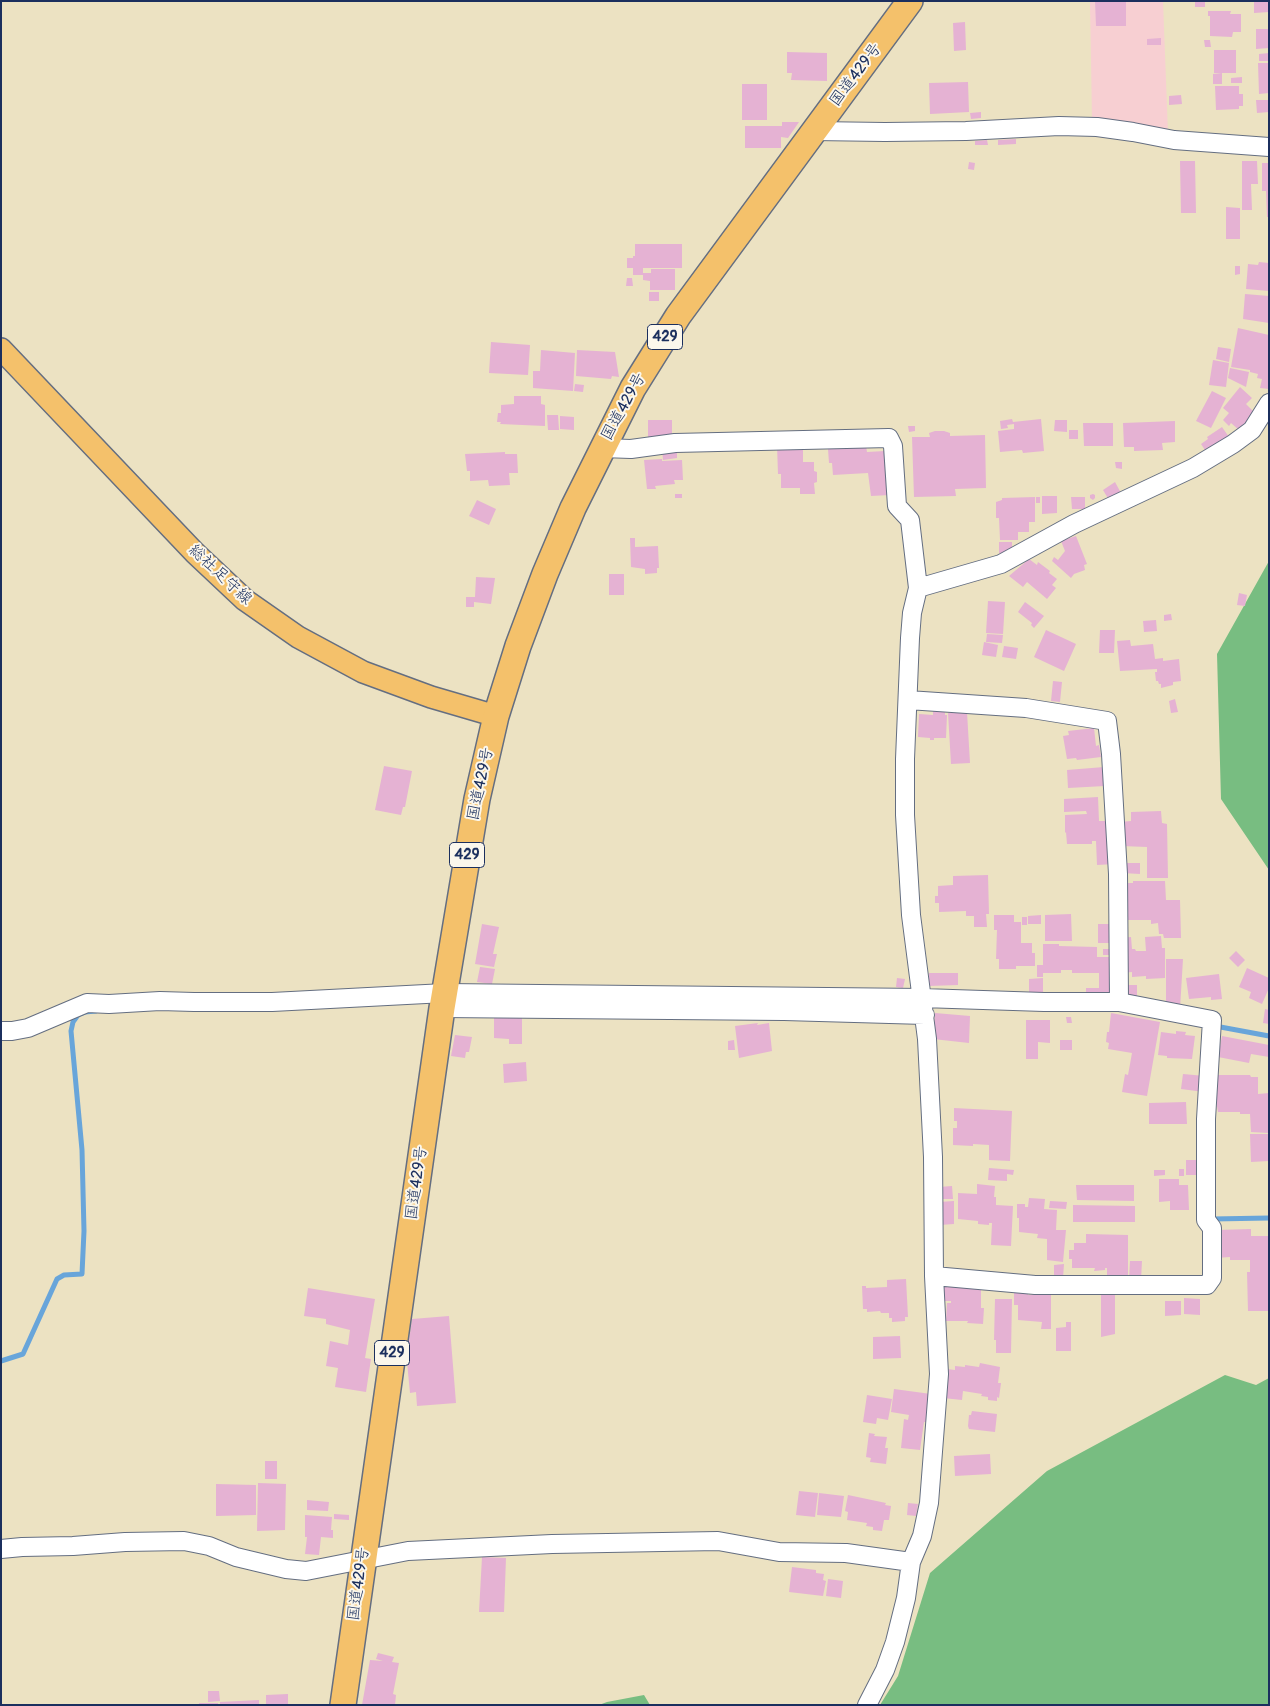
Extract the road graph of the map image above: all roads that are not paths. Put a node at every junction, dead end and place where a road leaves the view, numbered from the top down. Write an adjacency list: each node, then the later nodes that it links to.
1 (910, 1): 2 (highway, 国道429号 / 429)
2 (814, 131): 3 (street); 6 (highway, 国道429号 / 429)
3 (1269, 147)
4 (1, 350): 9 (main road, 総社足守線)
5 (1269, 403): 7 (street)
6 (602, 448): 7 (street); 9 (highway, 国道429号 / 429)
7 (918, 588): 8 (street)
8 (908, 700): 11 (street); 12 (street)
9 (496, 716): 10 (highway, 国道429号 / 429)
10 (444, 1000): 12 (street); 13 (street); 16 (highway, 国道429号 / 429)
11 (1119, 1002): 12 (street); 14 (street)
12 (924, 1007): 14 (street)
13 (1, 1030)
14 (934, 1276): 17 (street)
15 (1, 1549): 16 (street)
16 (363, 1559): 17 (street); 18 (highway, 国道429号 / 429)
17 (911, 1562): 19 (street)
18 (342, 1705)
19 (868, 1705)

